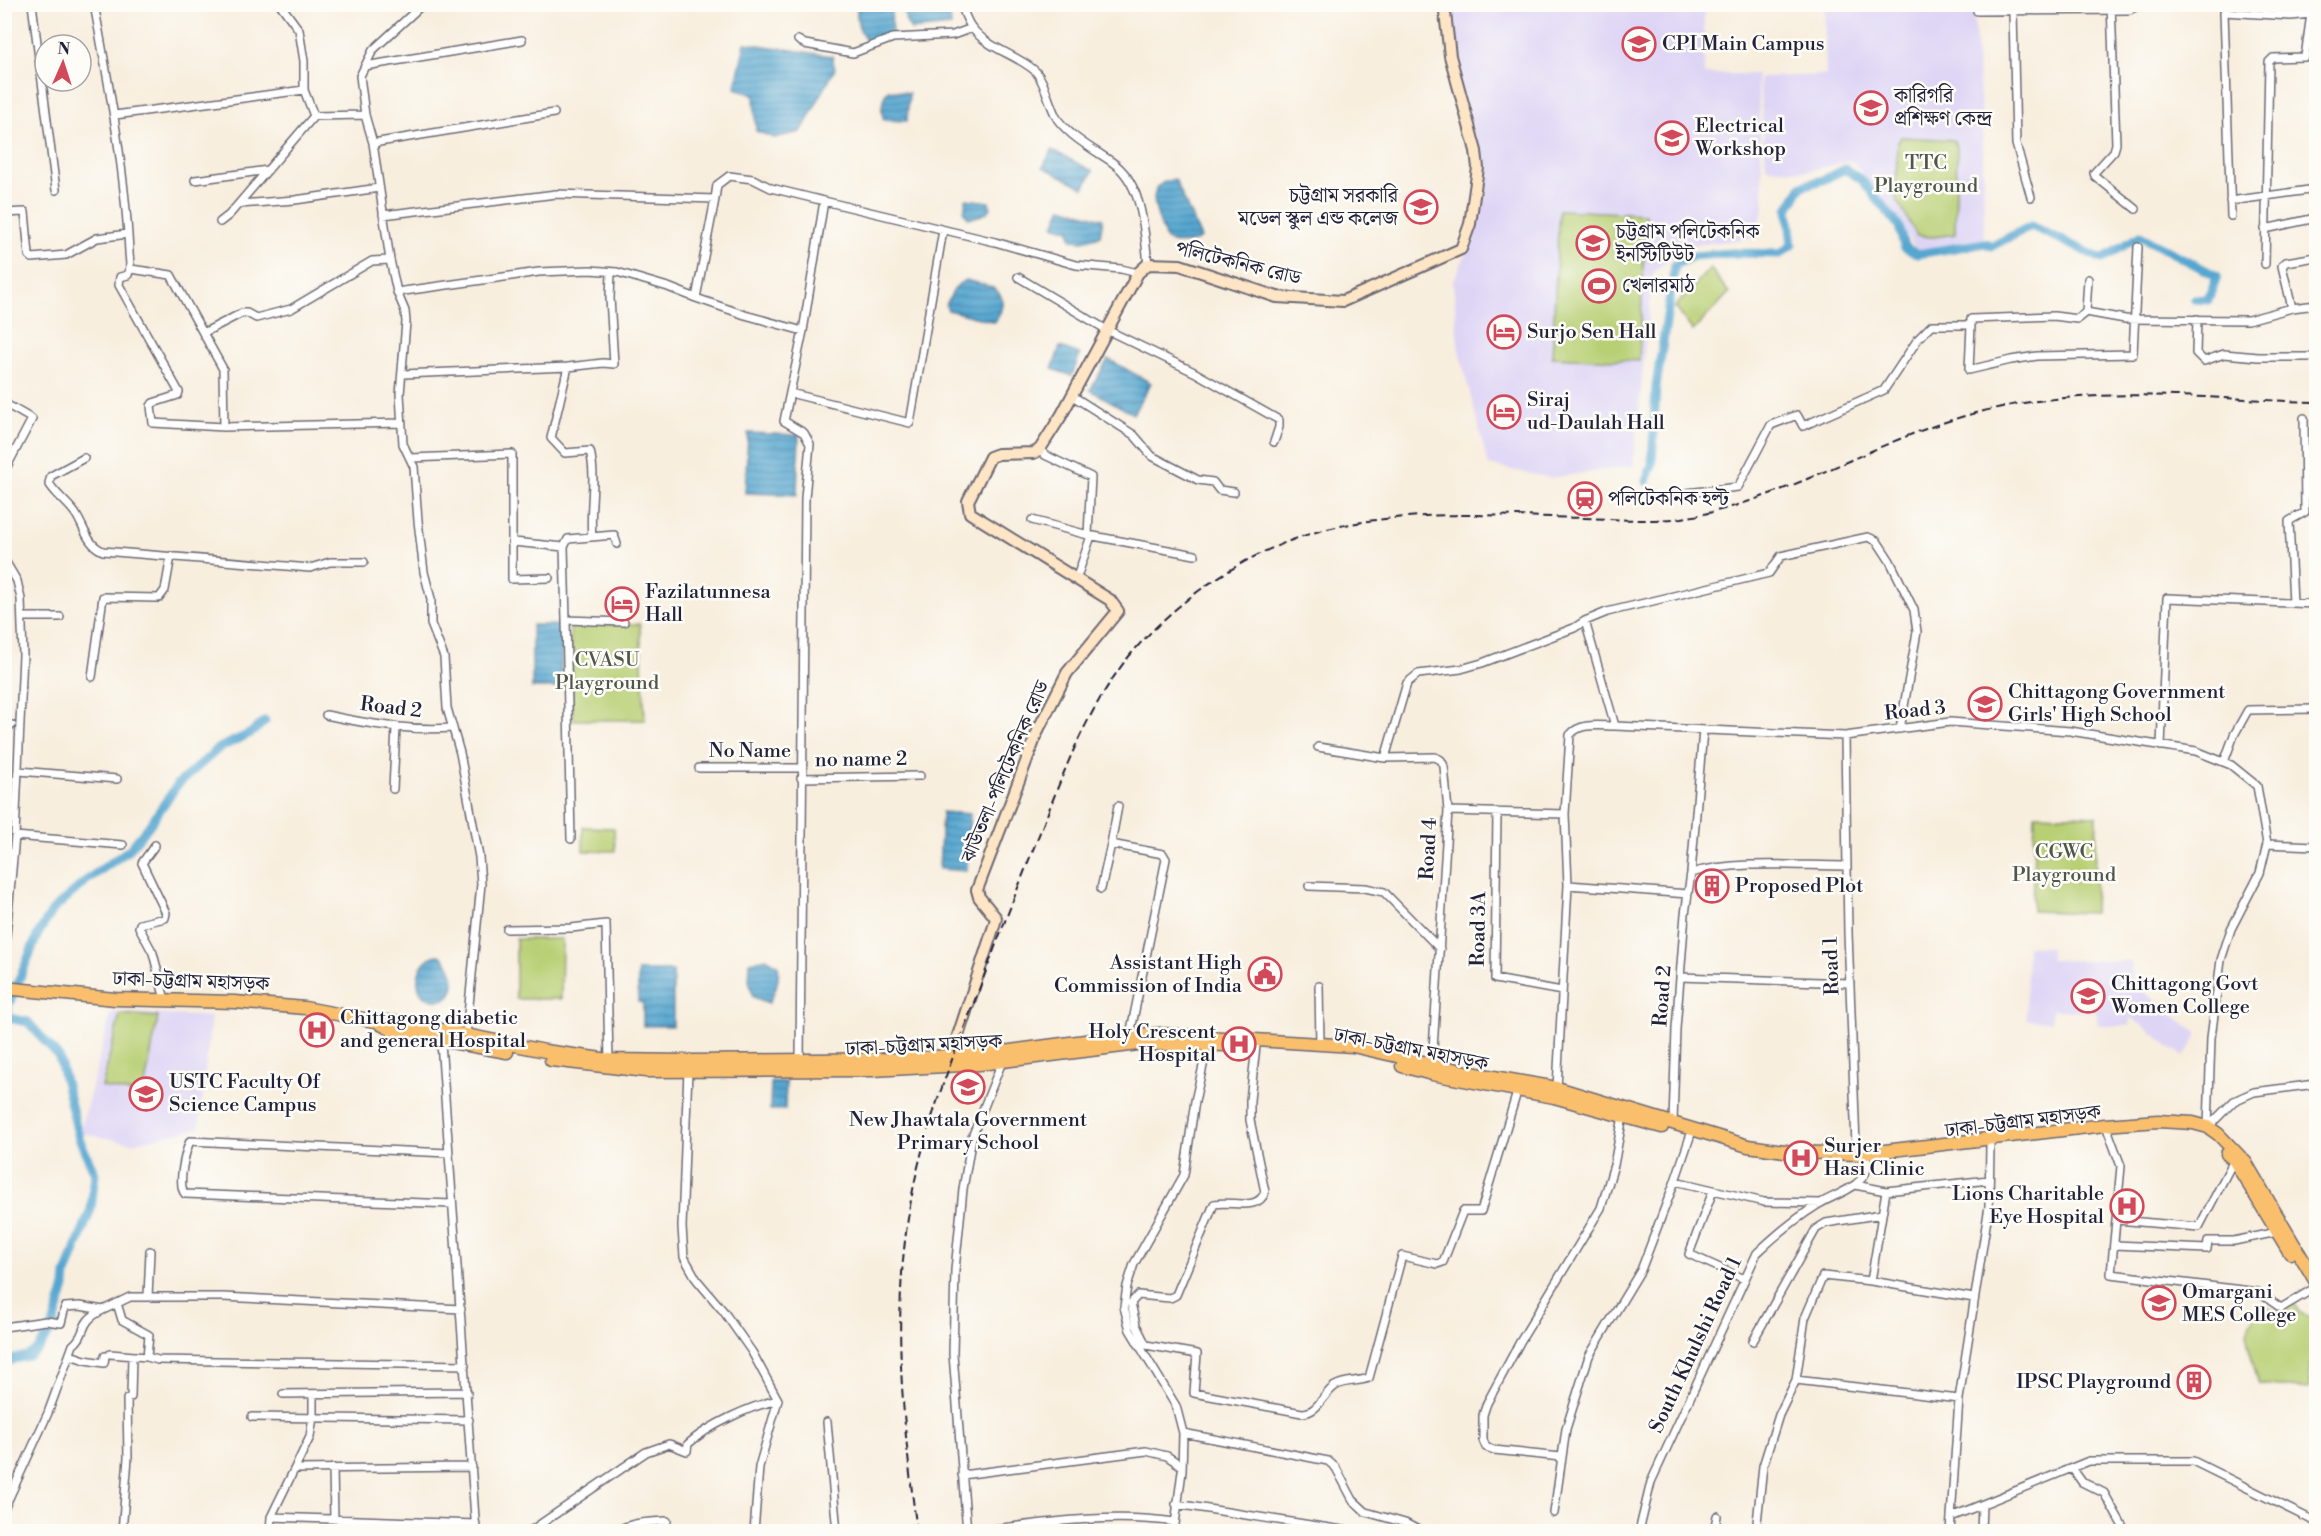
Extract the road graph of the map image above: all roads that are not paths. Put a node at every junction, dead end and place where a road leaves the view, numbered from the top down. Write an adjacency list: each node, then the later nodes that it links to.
1 (13, 4): 9 (street)
2 (32, 4): 27 (street)
3 (94, 4): 19 (street)
4 (280, 4): 17 (street)
5 (423, 4): 16 (street)
6 (961, 4): 13 (street)
7 (1444, 4): 46 (main road, পলিটেকনিক রোড)
8 (2142, 4): 10 (street)
9 (4, 5)
10 (2111, 7): 12 (street); 34 (street)
11 (1977, 11): 12 (street)
12 (2013, 12): 29 (street)
13 (972, 28): 15 (street); 46 (street)
14 (522, 40): 16 (street)
15 (798, 40)
16 (365, 66): 20 (street)
17 (304, 90): 19 (street); 21 (street)
18 (554, 113): 22 (street)
19 (114, 115): 42 (street)
20 (364, 115): 21 (street); 22 (street)
21 (314, 116): 23 (street)
22 (373, 143): 25 (street)
23 (268, 170): 24 (street); 33 (street)
24 (195, 180)
25 (379, 188): 33 (street); 36 (street)
26 (2316, 189): 28 (street)
27 (56, 190)
28 (2267, 195): 32 (street); 32 (street); 40 (street)
29 (2031, 197)
30 (715, 199): 31 (street); 36 (street); 54 (street)
31 (824, 201): 41 (street); 62 (street)
32 (2230, 201): 37 (street)
33 (239, 204): 39 (street)
34 (2136, 209)
35 (4, 213): 42 (street)
36 (383, 215): 45 (street)
37 (2231, 216)
38 (2316, 218): 40 (street)
39 (220, 222)
40 (2265, 229): 47 (street)
41 (943, 230): 50 (street); 67 (street)
42 (128, 234): 48 (street)
43 (2138, 247): 58 (street)
44 (2316, 257): 56 (street)
45 (390, 260): 53 (street); 63 (street)
46 (1148, 264): 50 (main road, পলিটেকনিক রোড)
47 (2265, 264)
48 (131, 269): 63 (street); 72 (street)
49 (611, 272): 53 (street); 54 (street); 65 (street)
50 (1138, 273): 61 (main road, পলিটেকনিক রোড)
51 (1018, 277): 61 (street)
52 (2088, 279): 57 (street)
53 (397, 292): 66 (street)
54 (696, 298): 62 (street)
55 (2316, 305): 56 (street)
56 (2292, 308): 59 (street)
57 (2086, 312): 58 (street); 60 (street)
58 (2135, 319): 59 (street); 60 (street)
59 (2196, 319): 64 (street)
60 (1971, 325): 79 (street)
61 (1107, 330): 68 (main road); 73 (street)
62 (803, 331): 67 (street)
63 (203, 333): 72 (street)
64 (2316, 357)
65 (568, 367): 66 (street); 82 (street)
66 (403, 374): 71 (street)
67 (790, 393): 114 (street)
68 (1071, 395): 74 (main road); 78 (street)
69 (4, 403): 77 (street)
70 (2304, 418): 92 (street)
71 (401, 423): 72 (street); 76 (street)
72 (224, 427)
73 (1274, 442)
74 (1040, 449): 81 (street); 91 (main road, ঝাউতলা-পলিটেকনিক রোড)
75 (84, 458): 87 (street)
76 (411, 458): 83 (street); 105 (street)
77 (4, 472)
78 (1234, 492)
79 (1687, 493)
80 (1032, 520): 81 (street)
81 (1089, 536): 86 (street); 91 (street)
82 (592, 537): 84 (street); 85 (street)
83 (513, 543): 85 (street); 90 (street)
84 (617, 544)
85 (564, 547): 96 (street)
86 (1195, 555)
87 (171, 556): 89 (street); 100 (street)
88 (4, 559): 94 (street)
89 (364, 562)
90 (549, 578)
91 (1076, 580): 153 (main road, ঝাউতলা-পলিটেকনিক রোড)
92 (2294, 603): 93 (street); 109 (street)
93 (2316, 604): 99 (street)
94 (22, 617): 95 (street); 115 (street)
95 (60, 617)
96 (566, 620): 98 (street); 125 (street)
97 (1585, 621): 103 (street); 106 (street); 111 (street)
98 (624, 622)
99 (2316, 628)
100 (92, 677)
101 (2316, 709): 112 (street)
102 (326, 715): 104 (street, Road 2)
103 (1615, 726): 107 (street, Road 3); 123 (street, Road 3)
104 (396, 728): 105 (street, Road 2); 119 (street)
105 (453, 729): 147 (street)
106 (1900, 729): 108 (street, Road 3); 109 (street, Road 3)
107 (1703, 730): 108 (street, Road 3); 132 (street, Road 2)
108 (1845, 736): 131 (street, Road 1)
109 (2161, 746): 112 (street, Road 3)
110 (1318, 747): 111 (street, Road 4)
111 (1385, 758): 121 (street, Road 4)
112 (2224, 762): 127 (street, Road 3)
113 (699, 768): 114 (street, No Name)
114 (802, 768): 117 (street)
115 (19, 771): 118 (street); 124 (street)
116 (920, 776): 117 (street, no name 2)
117 (801, 778): 154 (street)
118 (117, 779)
119 (393, 789)
120 (1118, 806): 126 (street)
121 (1448, 811): 122 (street); 138 (street, Road 4)
122 (1497, 812): 123 (street); 144 (street, Road 3A)
123 (1566, 814): 133 (street, Road 3)
124 (15, 836): 128 (street); 139 (street)
125 (571, 839)
126 (1112, 844): 135 (street); 148 (street)
127 (2268, 844): 130 (street); 164 (street, Road 3)
128 (123, 845)
129 (155, 845): 145 (street)
130 (2316, 846)
131 (1846, 866): 132 (street); 141 (street, Road 1)
132 (1691, 873): 136 (street, Road 2)
133 (1568, 885): 136 (street); 144 (street, Road 3)
134 (1309, 886): 138 (street)
135 (1101, 889)
136 (1688, 894): 140 (street, Road 2)
137 (507, 929): 156 (street)
138 (1440, 949): 157 (street, Road 4)
139 (4, 958)
140 (1680, 977): 141 (street); 163 (street, Road 2)
141 (1849, 983): 169 (street, Road 1)
142 (1319, 986): 151 (street)
143 (11, 988): 145 (highway, ঢাকা-চট্টগ্রাম মহাসড়ক)
144 (1562, 991): 161 (street, Road 3)
145 (165, 1000): 146 (highway, ঢাকা-চট্টগ্রাম মহাসড়ক)
146 (374, 1022): 147 (highway, ঢাকা-চট্টগ্রাম মহাসড়ক); 150 (highway, ঢাকা-চট্টগ্রাম মহাসড়ক)
147 (466, 1035): 156 (highway, ঢাকা-চট্টগ্রাম মহাসড়ক)
148 (1130, 1035): 149 (highway, ঢাকা-চট্টগ্রাম মহাসড়ক); 153 (highway, ঢাকা-চট্টগ্রাম মহাসড়ক)
149 (1209, 1040): 151 (highway, ঢাকা-চট্টগ্রাম মহাসড়ক); 152 (highway, ঢাকা-চট্টগ্রাম মহাসড়ক); 155 (highway, ঢাকা-চট্টগ্রাম মহাসড়ক); 207 (street)
150 (441, 1041): 156 (highway, ঢাকা-চট্টগ্রাম মহাসড়ক); 168 (street)
151 (1320, 1044): 157 (highway, ঢাকা-চট্টগ্রাম মহাসড়ক)
152 (1256, 1046): 160 (highway, ঢাকা-চট্টগ্রাম মহাসড়ক); 160 (street)
153 (951, 1057): 154 (highway, ঢাকা-চট্টগ্রাম মহাসড়ক)
154 (800, 1060): 158 (highway, ঢাকা-চট্টগ্রাম মহাসড়ক)
155 (1002, 1062): 158 (highway, ঢাকা-চট্টগ্রাম মহাসড়ক); 214 (street)
156 (609, 1064): 158 (highway, ঢাকা-চট্টগ্রাম মহাসড়ক)
157 (1432, 1065): 160 (highway, ঢাকা-চট্টগ্রাম মহাসড়ক)
158 (688, 1067): 202 (street)
159 (2316, 1084): 164 (street)
160 (1519, 1085): 161 (highway, ঢাকা-চট্টগ্রাম মহাসড়ক); 162 (highway, ঢাকা-চট্টগ্রাম মহাসড়ক)
161 (1557, 1088): 163 (highway, ঢাকা-চট্টগ্রাম মহাসড়ক)
162 (1623, 1116): 166 (highway, ঢাকা-চট্টগ্রাম মহাসড়ক); 208 (street)
163 (1673, 1122): 166 (highway, ঢাকা-চট্টগ্রাম মহাসড়ক)
164 (2208, 1127): 169 (highway, ঢাকা-চট্টগ্রাম মহাসড়ক); 185 (highway)
165 (2108, 1131): 167 (highway, ঢাকা-চট্টগ্রাম মহাসড়ক); 170 (highway, ঢাকা-চট্টগ্রাম মহাসড়ক); 179 (street)
166 (1692, 1132): 169 (highway, ঢাকা-চট্টগ্রাম মহাসড়ক); 172 (street)
167 (1990, 1145): 169 (highway, ঢাকা-চট্টগ্রাম মহাসড়ক); 171 (street)
168 (448, 1153): 177 (street); 177 (street)
169 (1863, 1157): 173 (street)
170 (2234, 1160): 179 (street); 180 (highway, ঢাকা-চট্টগ্রাম মহাসড়ক)
171 (1989, 1180): 175 (street); 187 (street)
172 (1675, 1181): 174 (street); 208 (street)
173 (1855, 1185): 175 (street); 176 (street, South Khulshi Road 1)
174 (1713, 1191): 176 (street); 183 (street)
175 (1886, 1191): 178 (street)
176 (1822, 1203): 183 (street, South Khulshi Road 1)
177 (452, 1204): 189 (street)
178 (1882, 1214): 184 (street); 192 (street)
179 (2117, 1220): 181 (street)
180 (2277, 1232): 181 (street); 185 (highway, ঢাকা-চট্টগ্রাম মহাসড়ক)
181 (2115, 1245): 185 (street)
182 (150, 1251): 186 (street)
183 (1744, 1279): 238 (street, South Khulshi Road 1)
184 (1871, 1281): 187 (street); 197 (street)
185 (2313, 1281)
186 (148, 1297): 188 (street); 189 (street)
187 (1974, 1298): 201 (street)
188 (117, 1304): 190 (street); 195 (street)
189 (461, 1309): 196 (street)
190 (103, 1310): 191 (street); 193 (street)
191 (4, 1327)
192 (1752, 1341)
193 (70, 1355): 194 (street); 217 (street)
194 (132, 1356): 195 (street); 227 (street)
195 (147, 1357): 196 (street)
196 (465, 1365): 198 (street)
197 (1796, 1380): 201 (street); 240 (street)
198 (467, 1392): 200 (street); 205 (street)
199 (283, 1394): 200 (street)
200 (314, 1394): 204 (street)
201 (1959, 1399): 221 (street)
202 (778, 1400): 230 (street); 232 (street)
203 (252, 1417): 204 (street)
204 (313, 1417): 205 (street); 213 (street)
205 (469, 1420): 210 (street)
206 (827, 1422): 233 (street)
207 (1184, 1433): 209 (street); 237 (street)
208 (1561, 1457): 218 (street)
209 (1182, 1466): 214 (street); 215 (street)
210 (472, 1467): 211 (street); 226 (street)
211 (333, 1468): 213 (street); 222 (street)
212 (2072, 1468): 216 (street); 225 (street); 243 (street)
213 (296, 1469): 220 (street)
214 (963, 1475): 234 (street)
215 (1176, 1504): 224 (street); 236 (street)
216 (1982, 1505): 221 (street); 242 (street)
217 (4, 1509)
218 (1554, 1513)
219 (1717, 1516): 239 (street)
220 (271, 1517): 222 (street); 228 (street)
221 (1951, 1517): 241 (street)
222 (338, 1520): 226 (street); 229 (street)
223 (667, 1521): 231 (street)
224 (1175, 1522): 234 (street); 235 (street)
225 (2316, 1522)
226 (476, 1528)
227 (122, 1532)
228 (270, 1532)
229 (341, 1532)
230 (529, 1532)
231 (615, 1532)
232 (754, 1532)
233 (837, 1532)
234 (968, 1532)
235 (1174, 1532)
236 (1355, 1532)
237 (1422, 1532)
238 (1639, 1532)
239 (1714, 1532)
240 (1756, 1532)
241 (1950, 1532)
242 (1982, 1532)
243 (2126, 1532)

